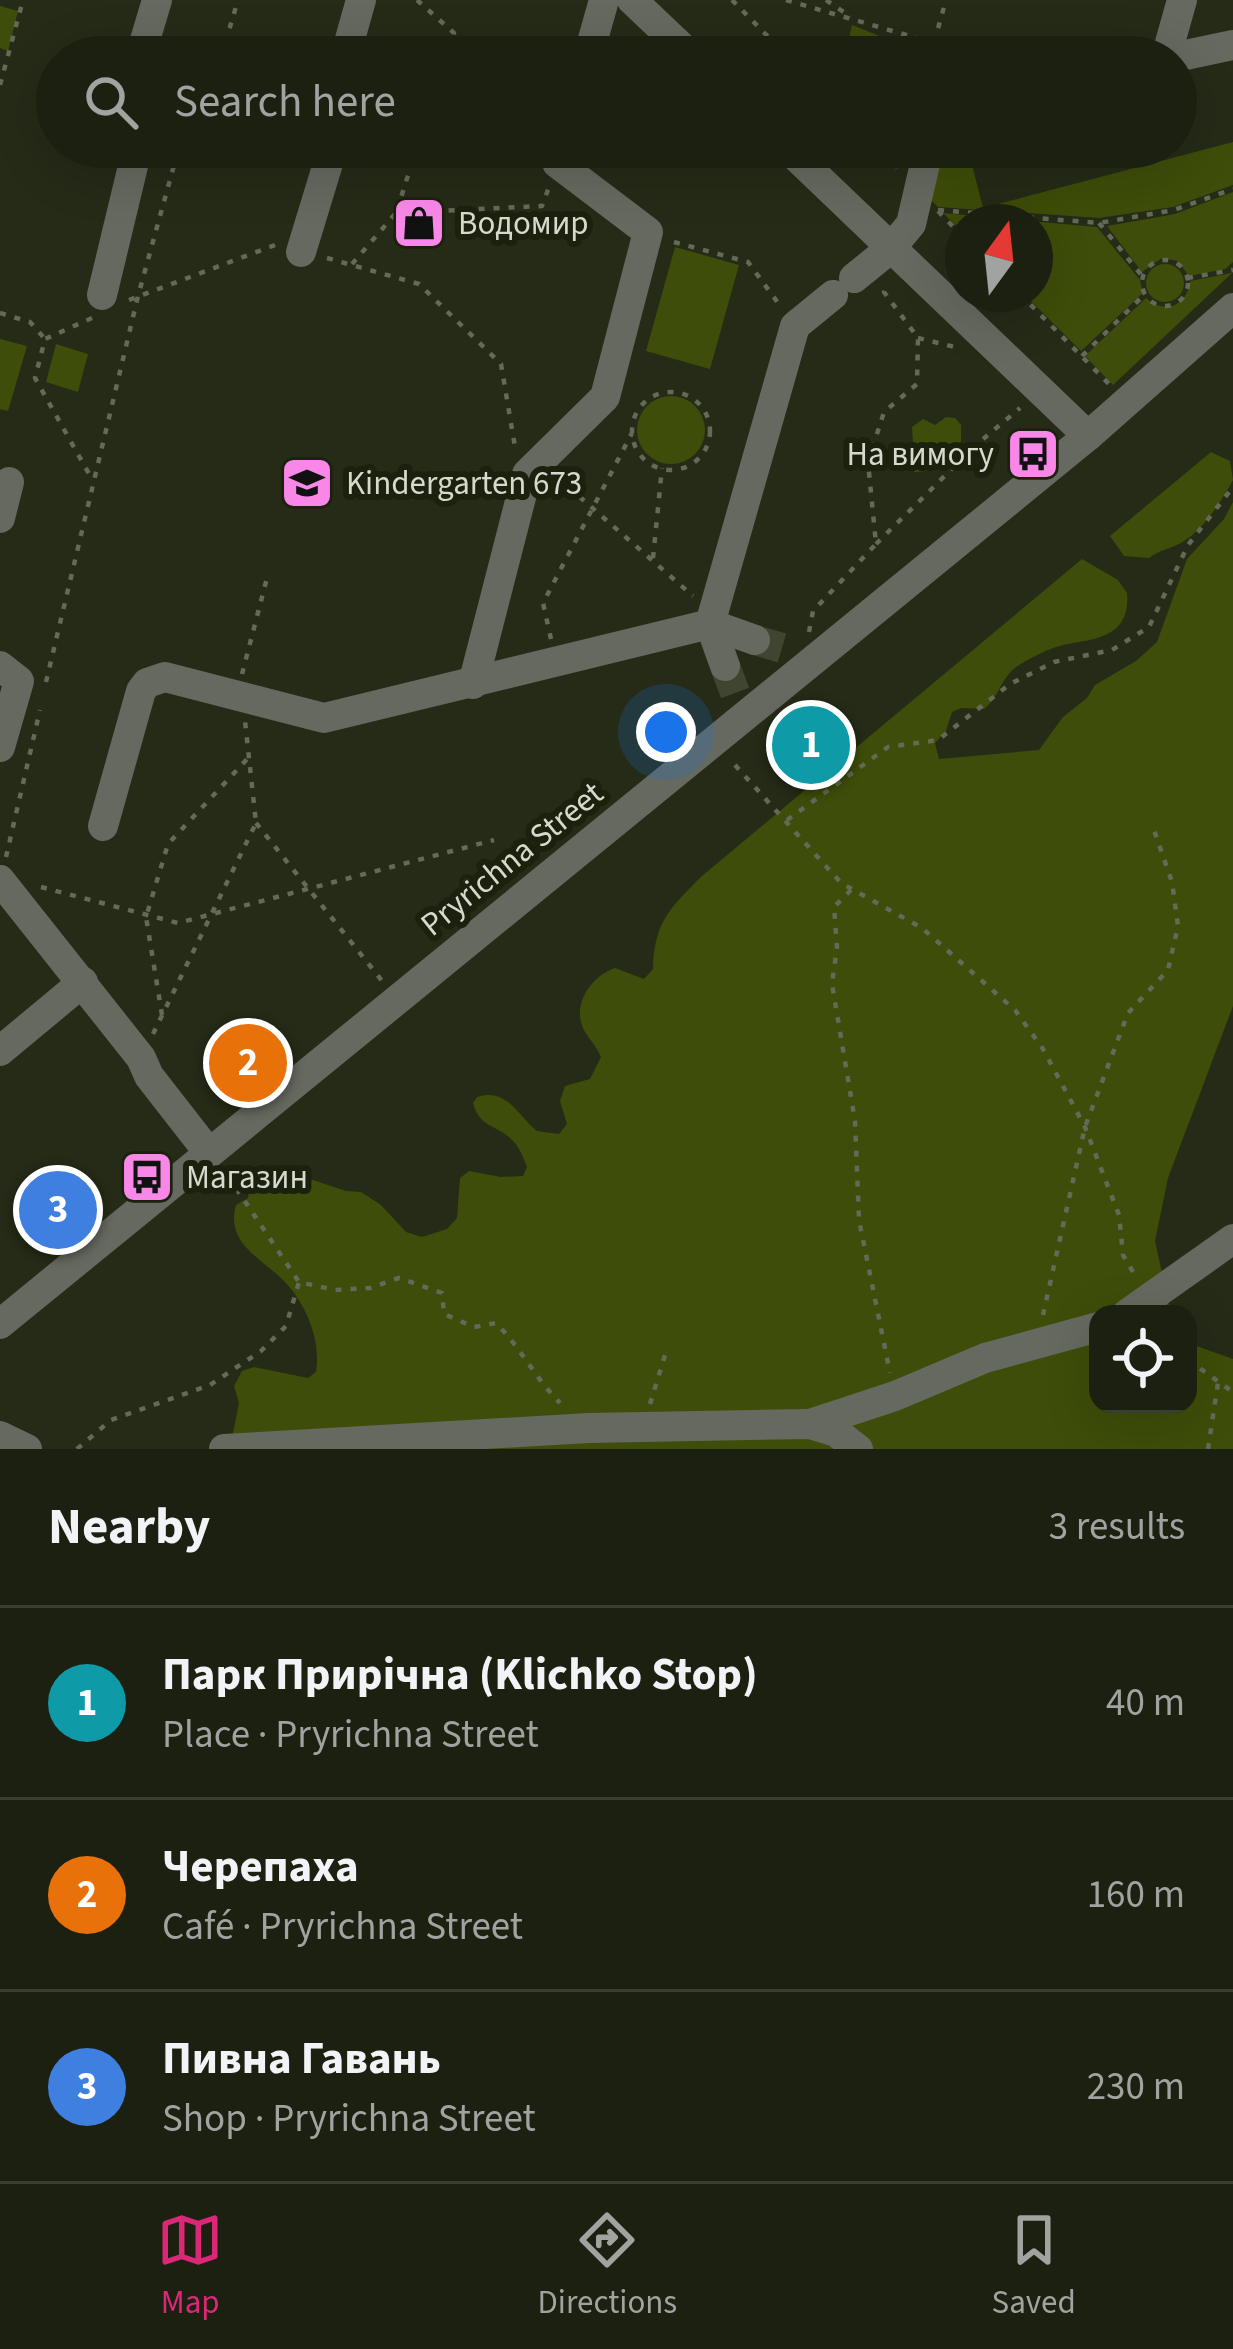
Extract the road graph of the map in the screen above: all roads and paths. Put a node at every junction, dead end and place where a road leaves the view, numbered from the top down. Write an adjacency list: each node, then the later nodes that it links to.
1 (23, 0): 26 (path)
2 (157, 0): 14 (street)
3 (238, 0): 15 (path)
4 (361, 0): 16 (street)
5 (417, 0): 17 (path)
6 (604, 0): 18 (street)
7 (632, 0): 19 (street)
8 (732, 0): 20 (path)
9 (786, 0): 13 (path)
10 (826, 0): 13 (path)
11 (946, 0): 22 (path)
12 (1182, 0): 23 (street)
13 (856, 20): 21 (path)
14 (146, 36)
15 (227, 36)
16 (350, 36)
17 (453, 36)
18 (594, 36)
19 (670, 36)
20 (767, 36)
21 (910, 36)
22 (936, 36)
23 (1172, 36)
24 (1233, 45): 25 (street)
25 (1197, 53)
26 (0, 85)
27 (134, 168): 47 (street)
28 (173, 168): 46 (path)
29 (327, 168): 40 (street)
30 (411, 168): 37 (path)
31 (564, 168): 75 (street)
32 (808, 168): 39 (street)
33 (924, 168): 39 (street)
34 (1233, 189): 38 (path)
35 (542, 206): 37 (path)
36 (937, 210): 38 (path)
37 (396, 213): 41 (path)
38 (1100, 223): 43 (path)
39 (891, 248): 54 (street); 67 (path); 70 (street)
40 (301, 252): 41 (path); 46 (path)
41 (352, 264): 58 (path)
42 (1231, 269): 44 (path)
43 (1143, 277): 44 (path); 45 (path)
44 (1187, 278): 45 (path)
45 (1145, 294): 52 (path)
46 (138, 296): 47 (path); 63 (path)
47 (108, 304): 51 (path)
48 (1233, 308): 56 (street, Pryrichna Street)
49 (1038, 312): 52 (path)
50 (0, 313): 51 (path)
51 (45, 339): 63 (path)
52 (1082, 356): 53 (path)
53 (1115, 390)
54 (1040, 391): 56 (street); 61 (path)
55 (632, 433): 59 (path); 59 (path); 65 (path)
56 (1088, 436): 71 (street, Pryrichna Street)
57 (940, 464): 61 (path)
58 (518, 465)
59 (662, 468): 68 (path)
60 (549, 470): 65 (path)
61 (947, 474): 67 (path)
62 (8, 482): 66 (street)
63 (93, 482): 74 (path)
64 (1233, 487): 82 (path)
65 (592, 508): 68 (path); 72 (path)
66 (0, 518)
67 (875, 544): 71 (path)
68 (653, 561): 70 (path)
69 (268, 578): 77 (path)
70 (711, 619): 71 (street); 72 (street); 76 (street)
71 (787, 648): 76 (street, Pryrichna Street)
72 (556, 663): 75 (street)
73 (0, 666): 79 (street)
74 (46, 681)
75 (473, 684): 77 (street)
76 (734, 692): 98 (street, Pryrichna Street)
77 (243, 699): 80 (path); 84 (street)
78 (41, 703): 87 (path)
79 (0, 747)
80 (249, 757): 83 (path); 90 (path)
81 (735, 765): 82 (path)
82 (785, 821): 89 (path)
83 (256, 823): 88 (path); 91 (path)
84 (103, 826)
85 (1154, 830): 97 (path)
86 (494, 840): 88 (path)
87 (10, 881): 90 (path); 92 (street)
88 (309, 889): 91 (path); 93 (path)
89 (851, 890): 97 (path); 110 (path)
90 (146, 916): 91 (path); 94 (path)
91 (208, 916): 94 (path)
92 (83, 982): 96 (street); 98 (street)
93 (388, 988)
94 (162, 1015): 95 (path)
95 (151, 1039)
96 (0, 1051)
97 (1085, 1127): 101 (path); 105 (path)
98 (219, 1164): 100 (path); 103 (street, Pryrichna Street)
99 (1233, 1239): 102 (street)
100 (298, 1282): 113 (path); 114 (path)
101 (1137, 1305)
102 (1142, 1305)
103 (0, 1324)
104 (1089, 1330): 105 (street)
105 (1036, 1344): 110 (street)
106 (666, 1352): 112 (path)
107 (1197, 1367): 108 (path)
108 (1218, 1382): 109 (path); 117 (path)
109 (1233, 1392)
110 (895, 1396): 111 (street)
111 (810, 1424): 112 (street); 116 (street)
112 (642, 1428): 113 (street)
113 (589, 1429): 115 (street)
114 (77, 1449)
115 (224, 1449)
116 (858, 1449)
117 (1208, 1449)

